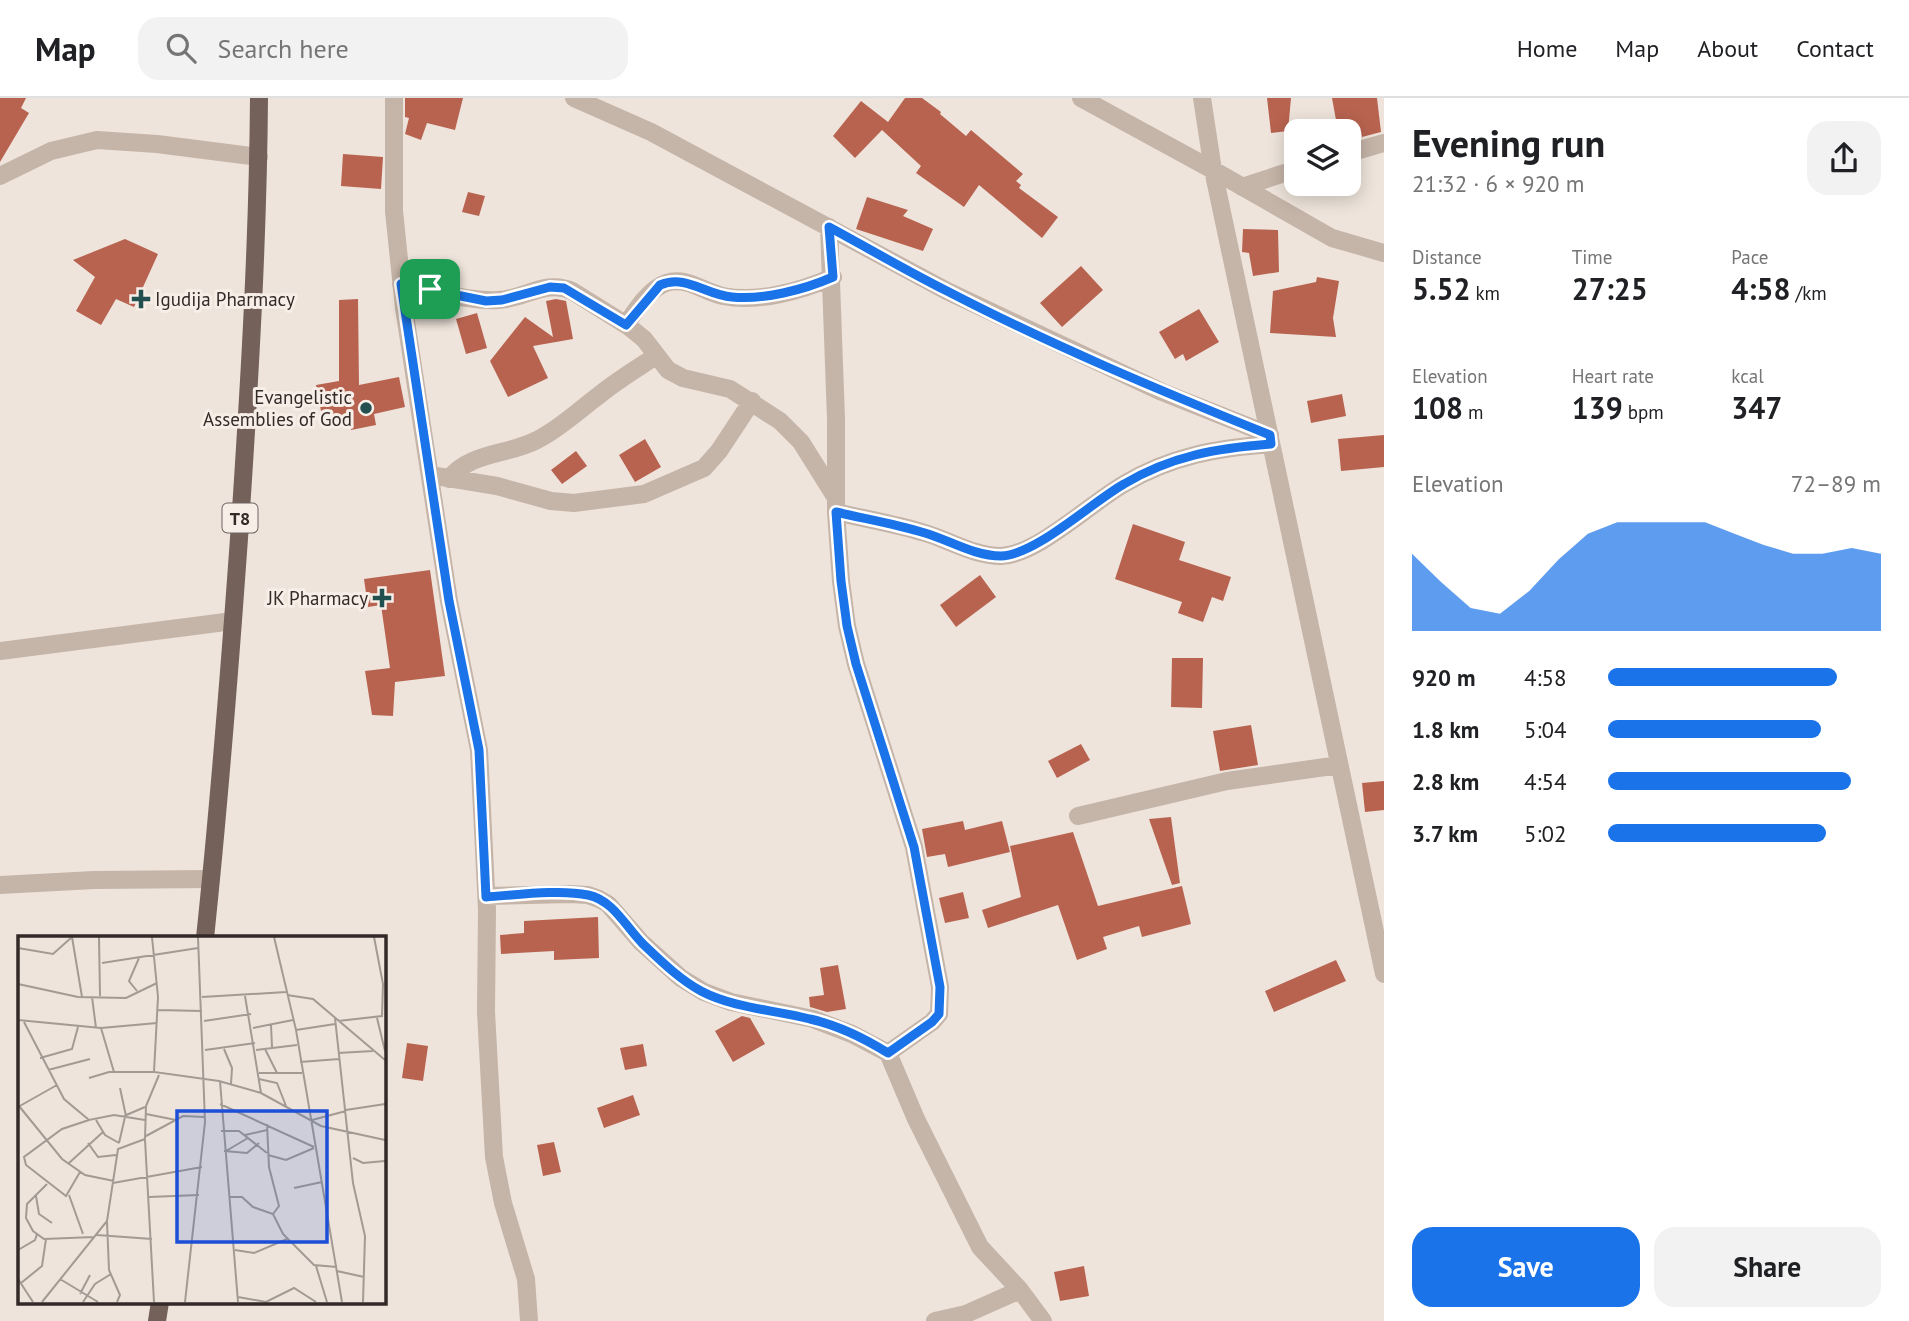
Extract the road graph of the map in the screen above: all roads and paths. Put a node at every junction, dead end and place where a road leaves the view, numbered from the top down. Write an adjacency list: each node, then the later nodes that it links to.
1 (259, 98): 8 (main road, T8)
2 (394, 98): 16 (street)
3 (574, 98): 13 (street)
4 (1081, 98): 9 (street)
5 (1202, 98): 9 (street)
6 (1384, 143): 7 (street)
7 (1361, 150)
8 (259, 157): 11 (street); 24 (main road, T8)
9 (1213, 170): 12 (street); 20 (street)
10 (1284, 173): 12 (street)
11 (0, 176)
12 (1242, 187): 14 (street)
13 (829, 227): 15 (street); 20 (street)
14 (1384, 253)
15 (833, 277): 17 (street); 23 (street)
16 (401, 284): 17 (street); 21 (street)
17 (626, 325): 18 (street)
18 (656, 356): 19 (street); 22 (street)
19 (752, 401): 22 (street); 23 (street)
20 (1270, 440): 23 (street); 26 (street)
21 (430, 475): 22 (street); 30 (street)
22 (449, 479)
23 (836, 505): 34 (street)
24 (233, 621): 25 (street); 28 (main road, T8)
25 (0, 650)
26 (1339, 765): 27 (street); 31 (street)
27 (1078, 816)
28 (211, 879): 29 (street); 32 (main road, T8)
29 (0, 885)
30 (486, 897): 34 (street); 36 (street)
31 (1378, 923): 33 (street)
32 (205, 936)
33 (1384, 974)
34 (888, 1053): 35 (street)
35 (1020, 1290): 37 (street); 38 (street)
36 (529, 1321)
37 (935, 1321)
38 (1043, 1321)

